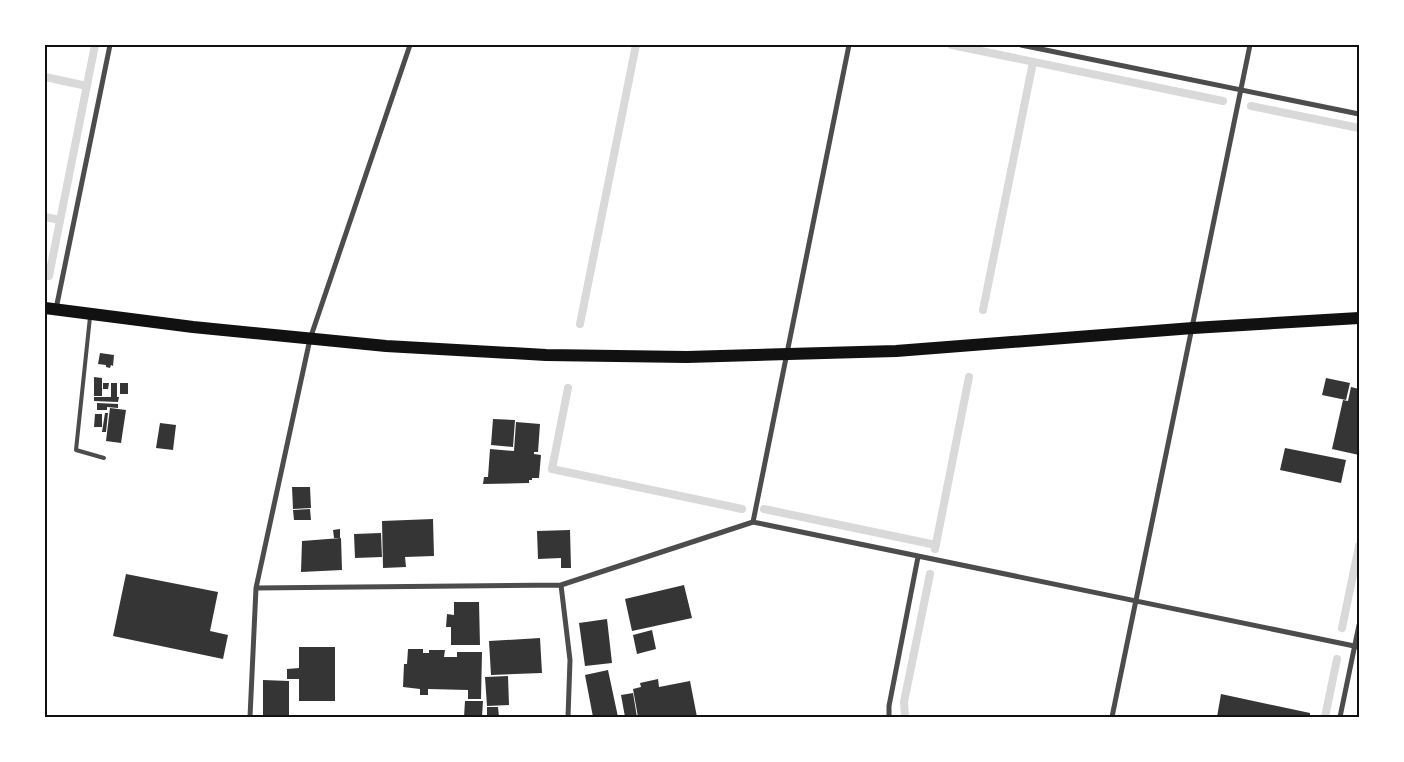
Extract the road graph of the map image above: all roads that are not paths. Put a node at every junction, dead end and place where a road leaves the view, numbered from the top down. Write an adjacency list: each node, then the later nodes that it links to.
1 (110, 45): 8 (street)
2 (410, 45): 12 (street)
3 (848, 45): 13 (street)
4 (1021, 45): 6 (street)
5 (1250, 45): 6 (street)
6 (1241, 90): 7 (street); 11 (street)
7 (1359, 114)
8 (51, 309): 9 (main road)
9 (90, 314): 12 (main road); 14 (lane)
10 (1359, 318): 11 (main road)
11 (1193, 328): 13 (main road); 19 (street)
12 (310, 339): 13 (main road); 18 (street)
13 (786, 354): 15 (street)
14 (104, 458)
15 (753, 522): 16 (street); 17 (street)
16 (918, 557): 19 (street); 24 (street)
17 (561, 585): 18 (street); 23 (street)
18 (256, 588): 22 (street)
19 (1136, 601): 21 (street); 25 (street)
20 (1359, 625): 21 (street)
21 (1357, 646): 26 (street)
22 (250, 717)
23 (568, 717)
24 (889, 717)
25 (1112, 717)
26 (1340, 717)

